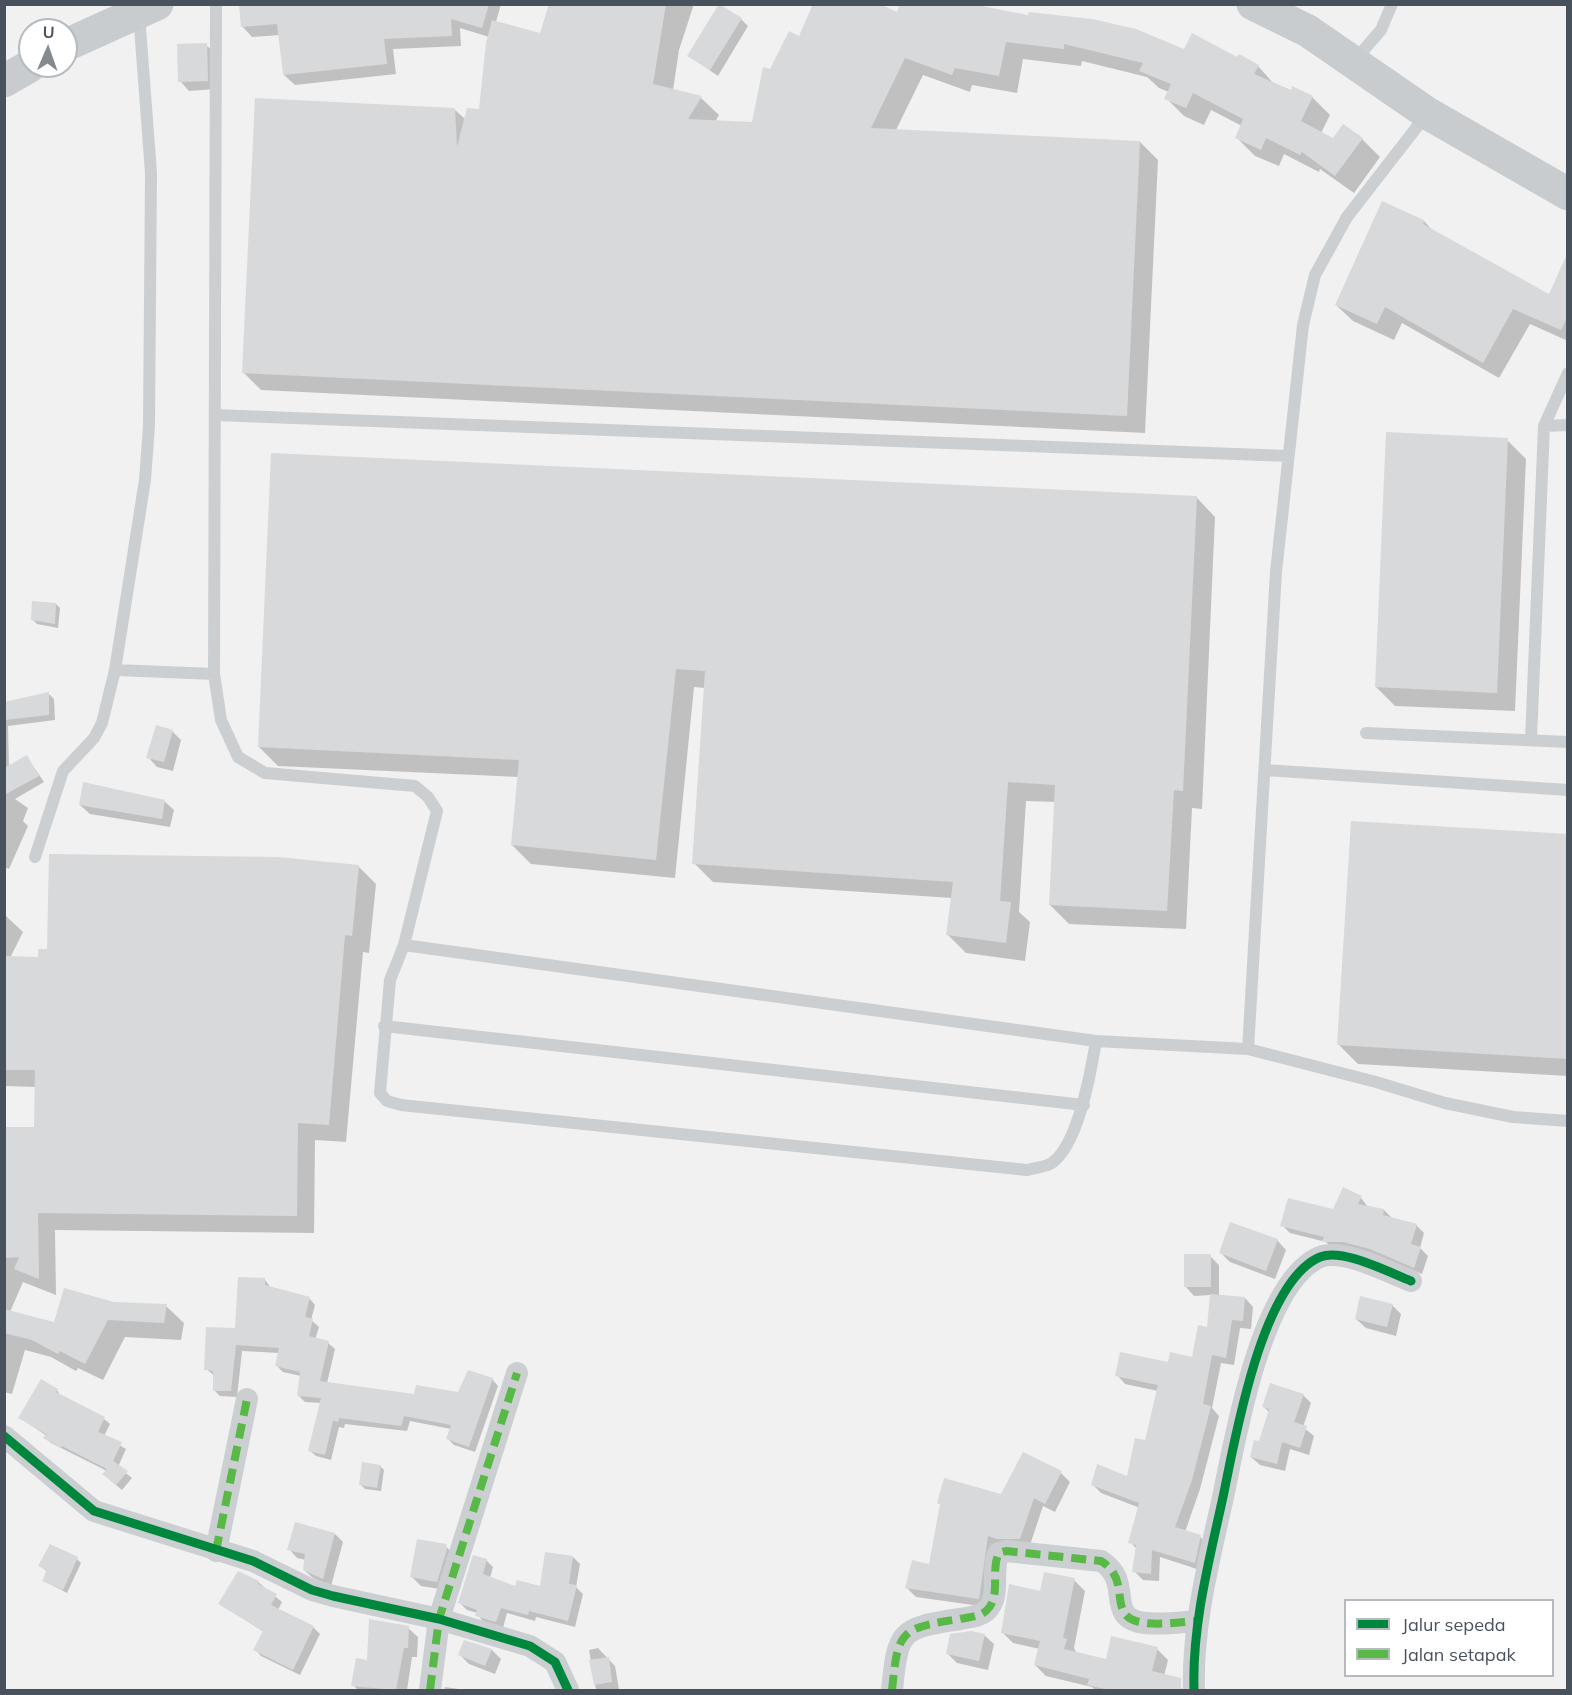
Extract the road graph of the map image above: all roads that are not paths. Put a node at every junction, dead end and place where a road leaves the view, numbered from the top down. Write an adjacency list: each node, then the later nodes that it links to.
1 (216, 4): 12 (lane)
2 (1253, 4): 6 (main road)
3 (1392, 4): 6 (lane)
4 (148, 8): 5 (main road); 16 (lane)
5 (78, 40)
6 (1354, 62): 9 (main road)
7 (18, 73): 8 (main road)
8 (4, 81)
9 (1427, 113): 10 (main road); 15 (lane)
10 (1568, 194)
11 (1568, 373): 14 (lane)
12 (215, 415): 15 (lane); 17 (lane)
13 (1568, 425): 14 (lane)
14 (1544, 426): 19 (lane)
15 (1288, 456): 21 (lane)
16 (115, 670): 17 (lane); 23 (lane)
17 (214, 674): 24 (lane)
18 (1366, 733): 19 (lane)
19 (1531, 739): 20 (lane)
20 (1568, 742)
21 (1264, 770): 22 (lane); 27 (lane)
22 (1568, 790)
23 (35, 856)
24 (404, 945): 25 (lane); 26 (lane)
25 (384, 1026): 28 (lane); 28 (lane)
26 (1096, 1041): 27 (lane); 28 (lane)
27 (1248, 1049): 29 (lane)
28 (1084, 1105)
29 (1568, 1121)
30 (1411, 1281): 36 (street)
31 (517, 1373): 35 (street)
32 (247, 1399): 34 (street)
33 (4, 1436): 34 (street)
34 (216, 1551): 35 (street)
35 (439, 1619): 37 (street); 38 (street)
36 (1197, 1622): 39 (street); 40 (street)
37 (430, 1690)
38 (568, 1690)
39 (892, 1690)
40 (1194, 1690)

